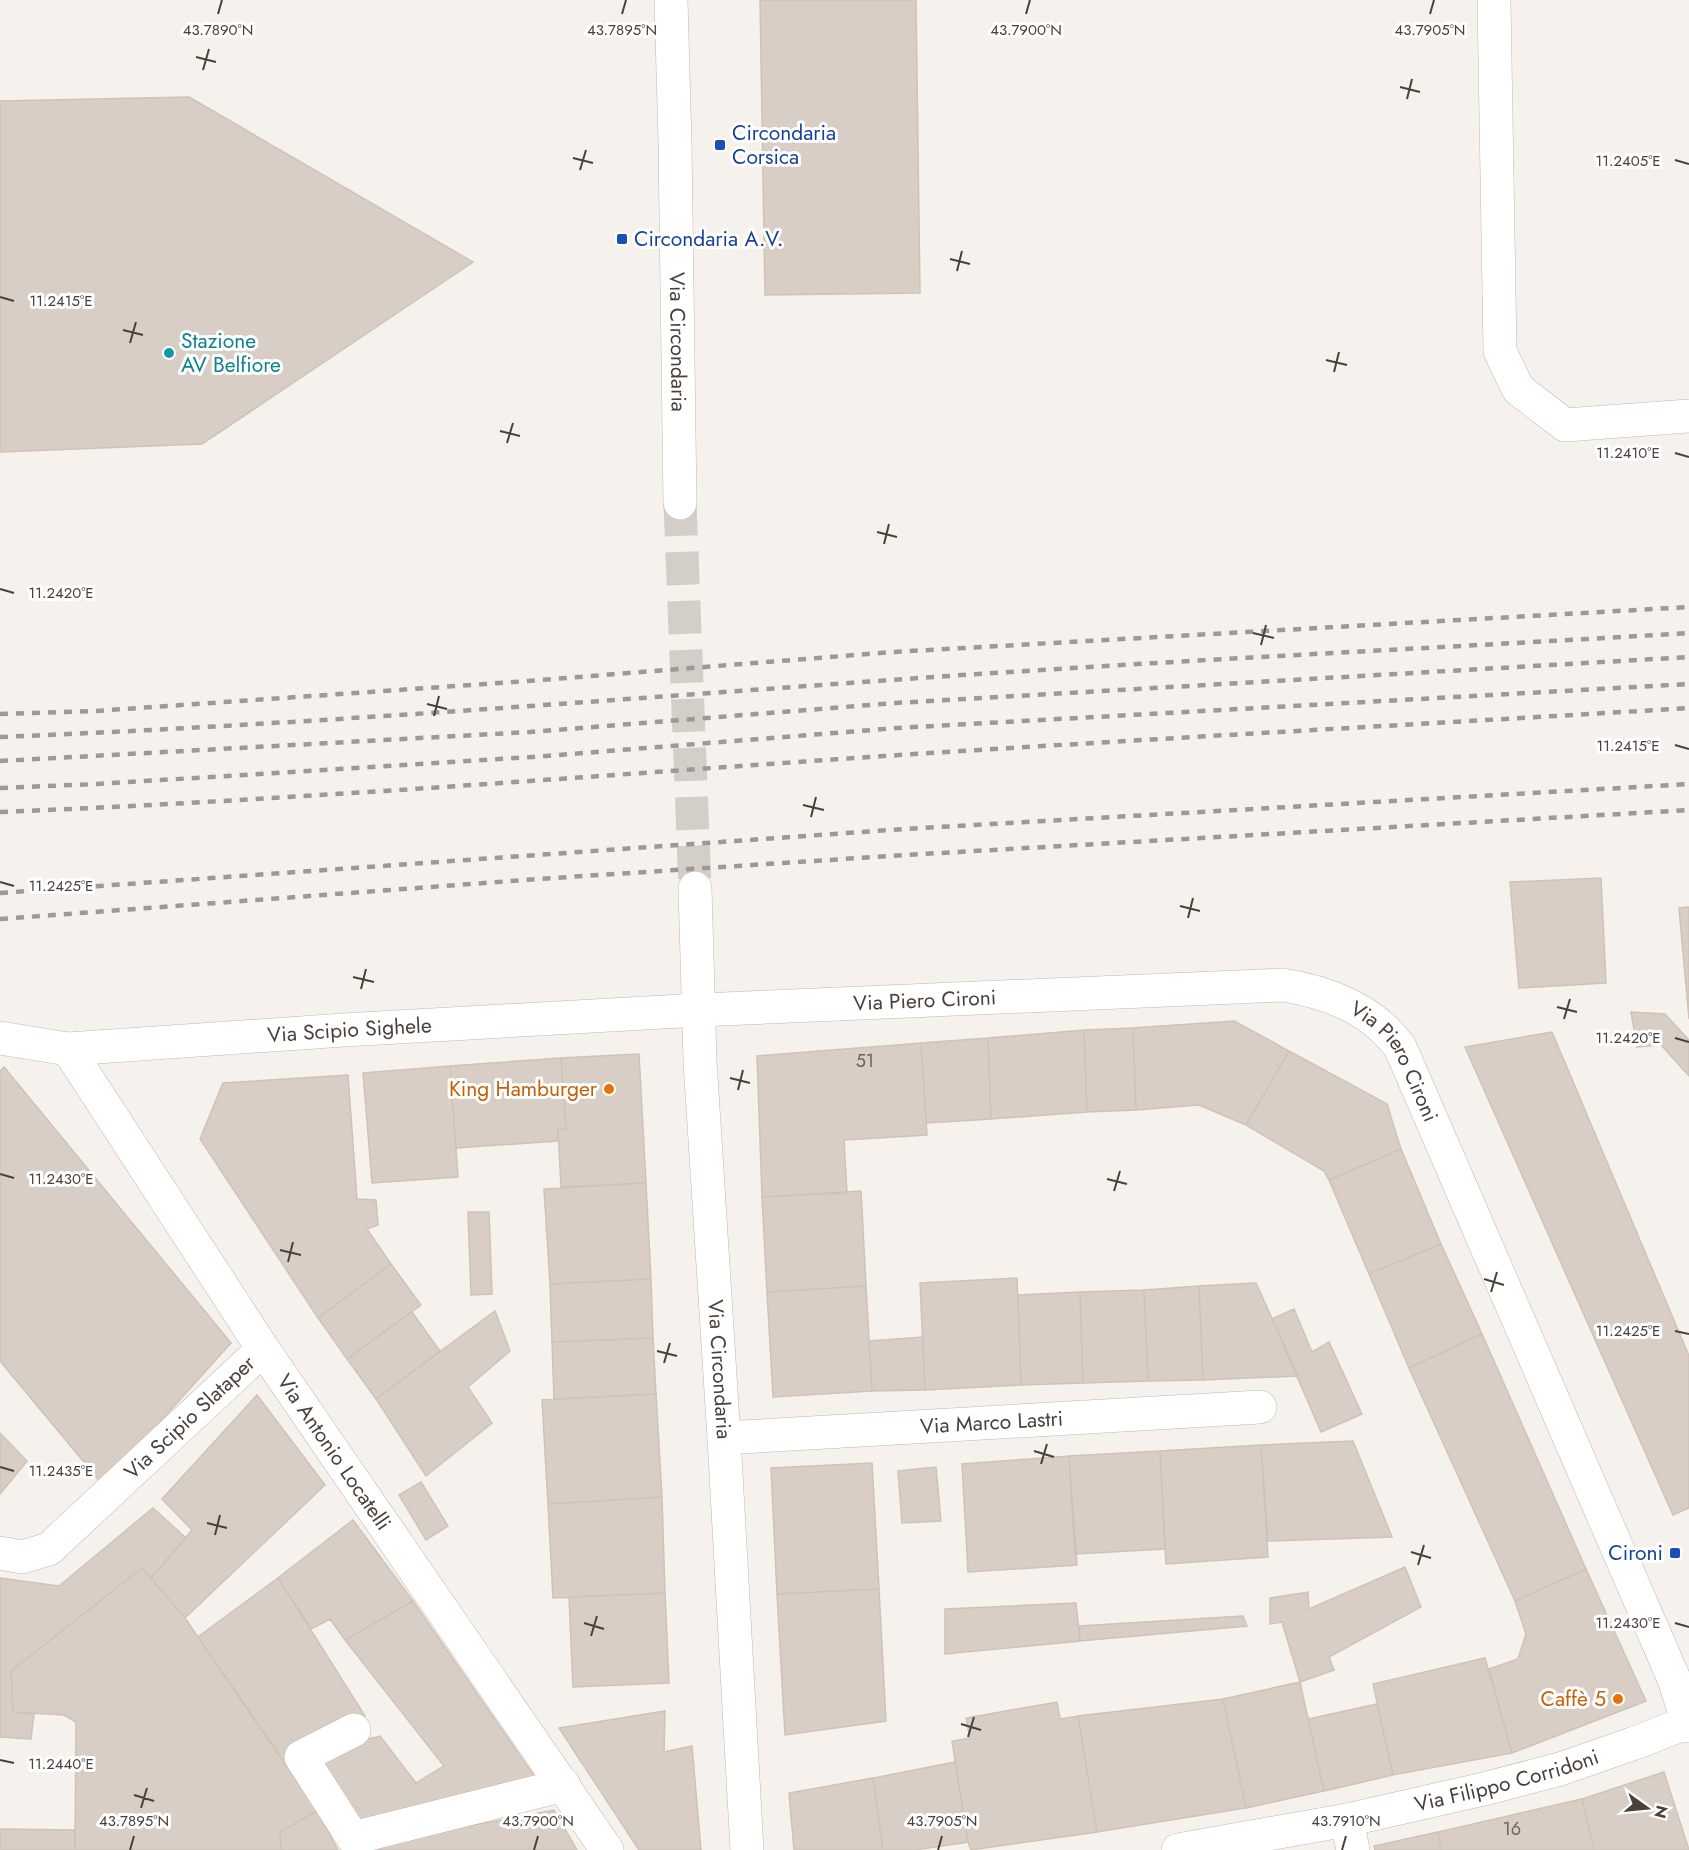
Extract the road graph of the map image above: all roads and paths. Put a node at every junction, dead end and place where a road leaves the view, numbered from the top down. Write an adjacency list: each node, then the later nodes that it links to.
1 (670, 0): 4 (street, Via Circondaria)
2 (1494, 0): 3 (street)
3 (1689, 416)
4 (680, 503)
5 (695, 888): 6 (street, Via Circondaria)
6 (699, 1010): 8 (street, Via Scipio Sighele); 11 (street, Via Circondaria); 13 (street, Via Piero Cironi)
7 (0, 1038): 8 (street, Via Scipio Sighele)
8 (68, 1049): 9 (street, Via Antonio Locatelli)
9 (263, 1349): 12 (street, Via Scipio Slataper); 15 (street, Via Antonio Locatelli)
10 (1260, 1407): 11 (street, Via Marco Lastri)
11 (724, 1438): 18 (street, Via Circondaria)
12 (0, 1553)
13 (1689, 1723): 16 (street, Via Filippo Corridoni)
14 (354, 1730): 15 (street)
15 (564, 1785): 17 (street, Via Antonio Locatelli)
16 (1350, 1835): 19 (street, Via Filippo Corridoni)
17 (608, 1850)
18 (747, 1850)
19 (1178, 1850)

